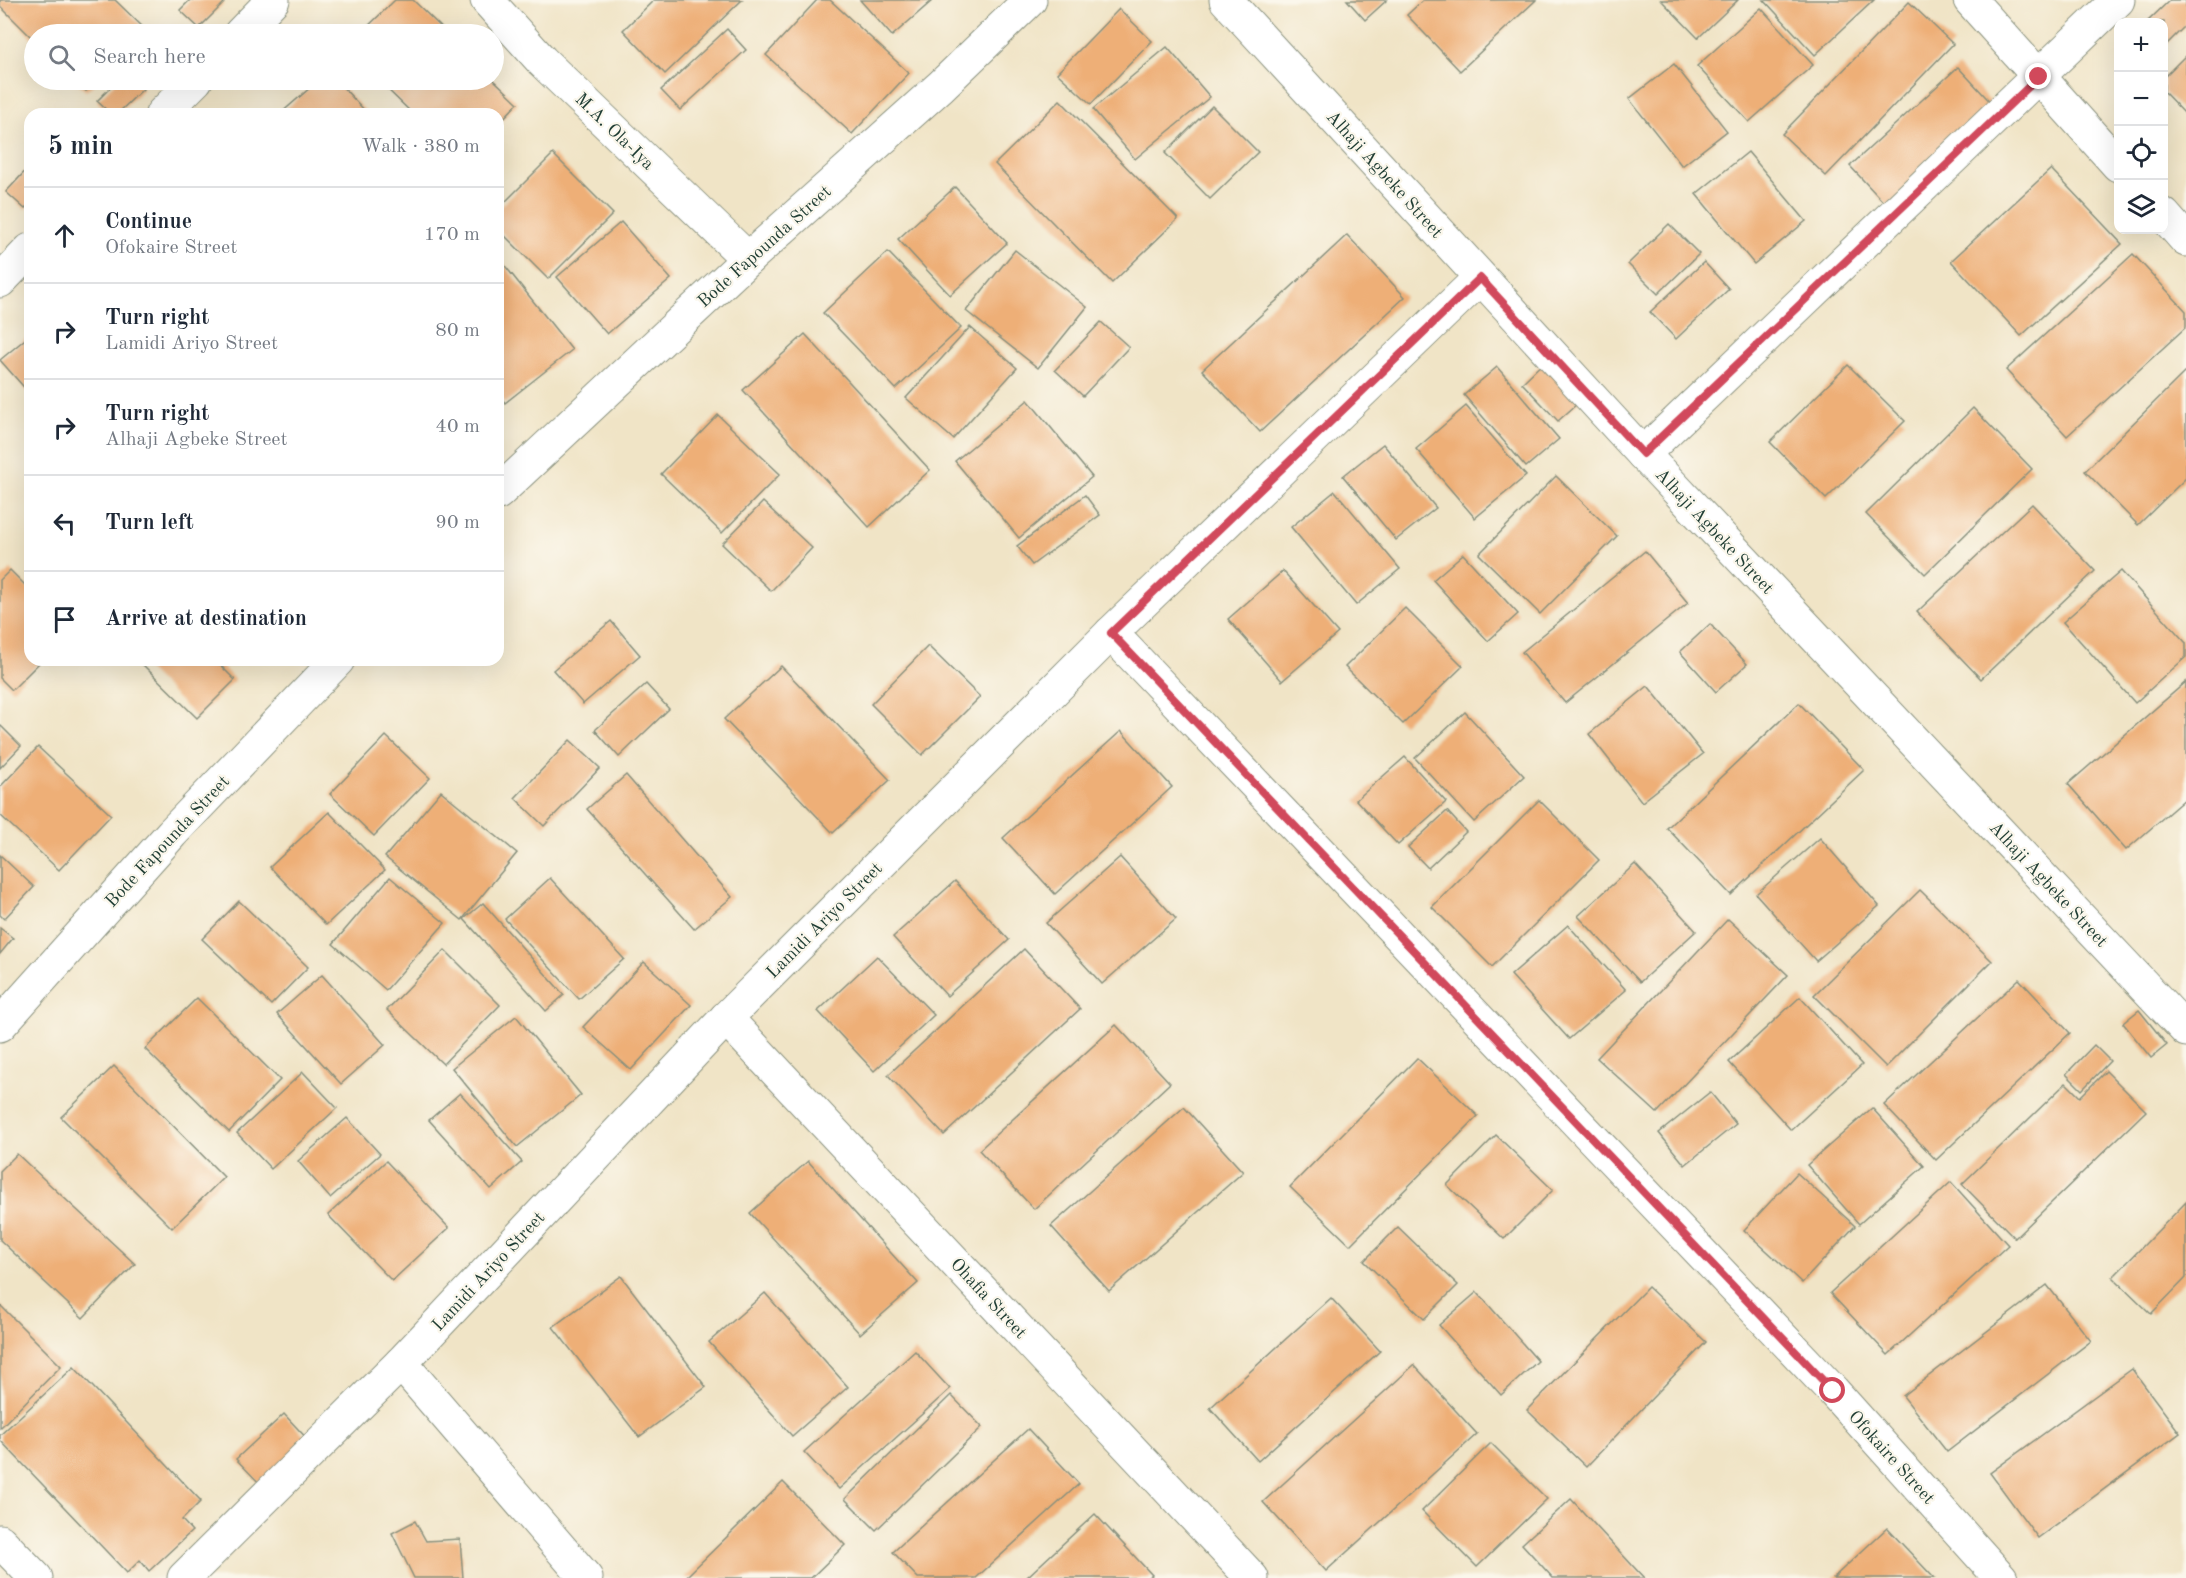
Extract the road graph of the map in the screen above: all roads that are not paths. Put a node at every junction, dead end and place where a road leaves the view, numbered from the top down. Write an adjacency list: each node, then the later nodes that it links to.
1 (273, 0): 7 (street)
2 (487, 0): 15 (street, M.A. Ola-Iya)
3 (1030, 0): 15 (street, Bode Fapounda Street)
4 (1226, 0): 16 (street, Alhaji Agbeke Street)
5 (1970, 0): 8 (street)
6 (2118, 0): 8 (street)
7 (250, 24)
8 (2039, 77): 11 (street); 18 (street)
9 (186, 90): 10 (street)
10 (168, 108)
11 (2114, 161)
12 (2168, 220): 13 (street)
13 (2186, 240)
14 (24, 256): 17 (street)
15 (748, 259): 19 (street, Bode Fapounda Street)
16 (1480, 278): 18 (street, Alhaji Agbeke Street); 20 (street, Lamidi Ariyo Street)
17 (0, 280)
18 (1643, 454): 24 (street, Alhaji Agbeke Street)
19 (504, 487)
20 (1111, 633): 22 (street, Lamidi Ariyo Street); 31 (street, Ofokaire Street)
21 (332, 666): 23 (street, Bode Fapounda Street)
22 (726, 1018): 25 (street, Lamidi Ariyo Street); 30 (street, Ohafia Street)
23 (0, 1025)
24 (2186, 1030)
25 (401, 1363): 28 (street, Lamidi Ariyo Street); 29 (street)
26 (0, 1541): 27 (street)
27 (36, 1578)
28 (184, 1578)
29 (586, 1578)
30 (1252, 1578)
31 (2001, 1578)

